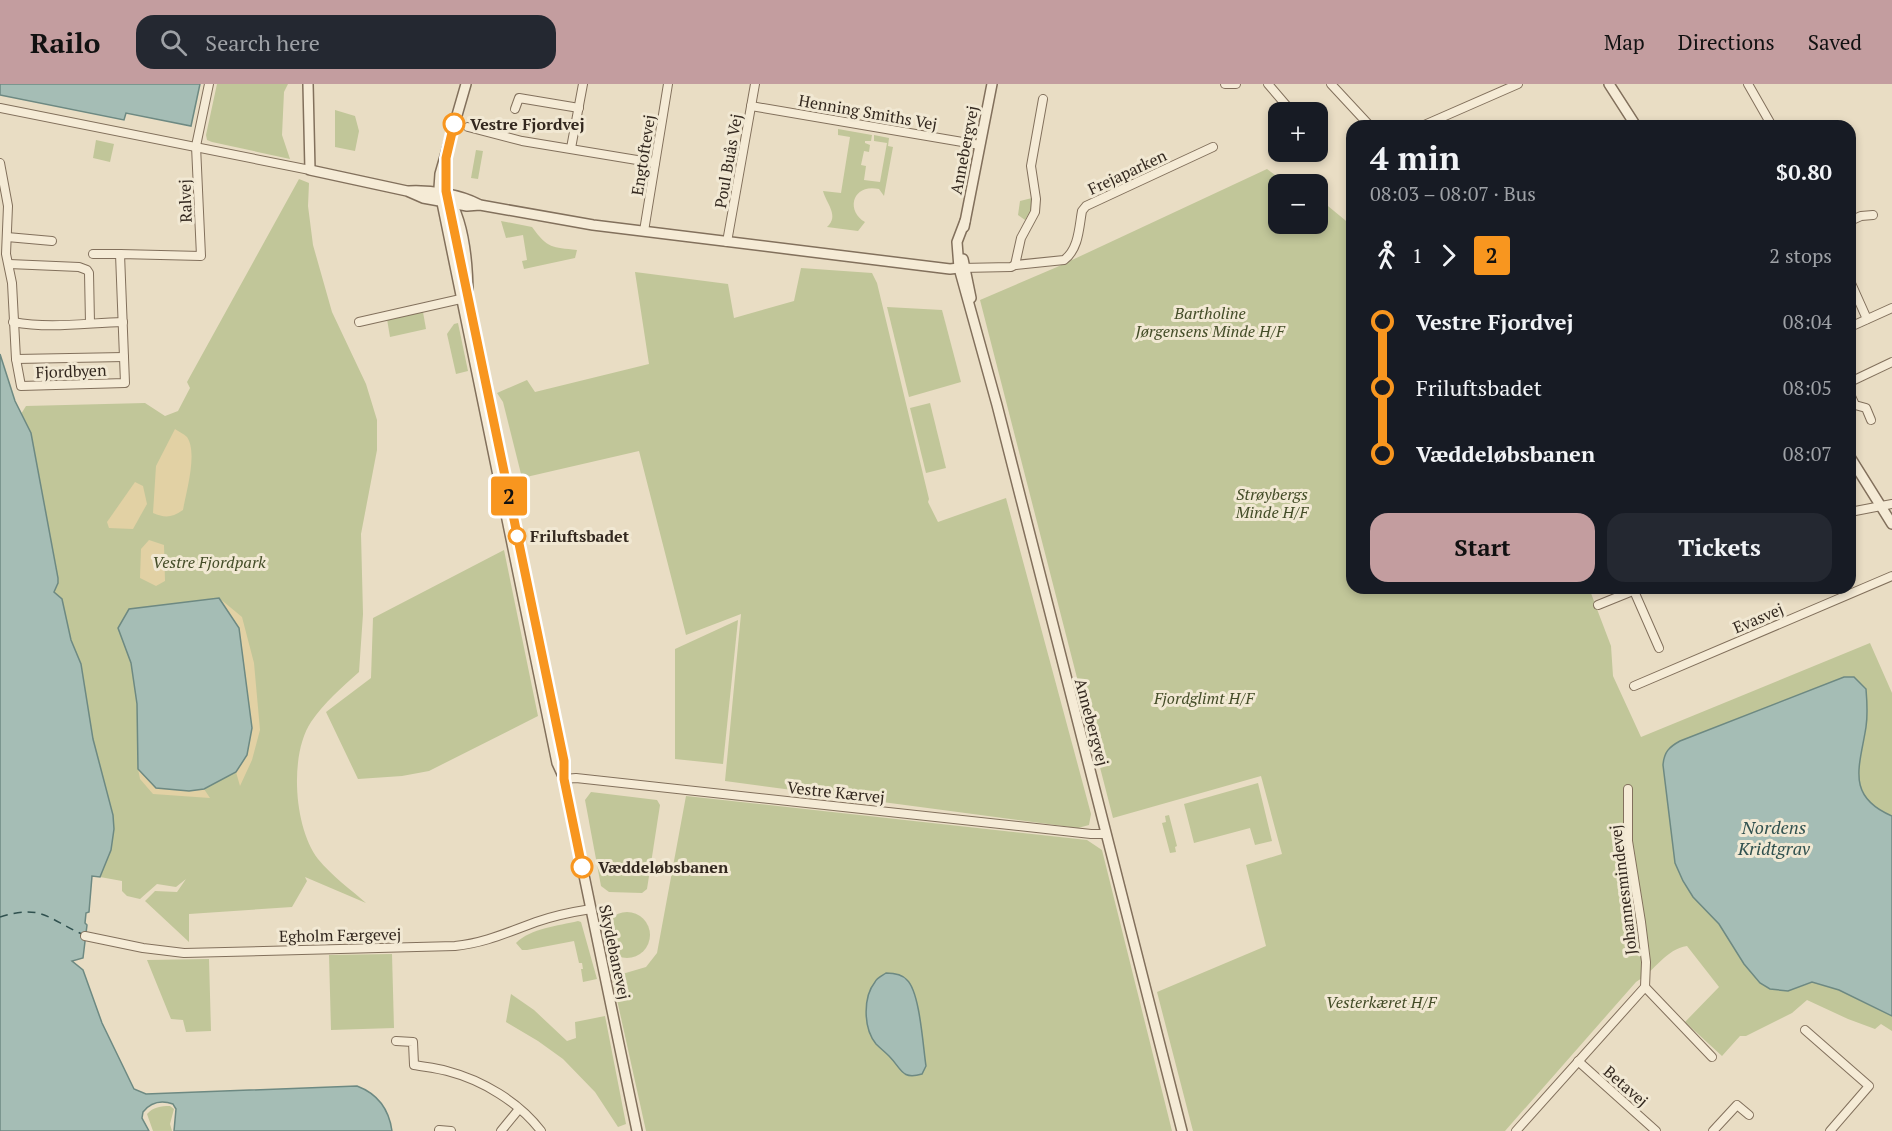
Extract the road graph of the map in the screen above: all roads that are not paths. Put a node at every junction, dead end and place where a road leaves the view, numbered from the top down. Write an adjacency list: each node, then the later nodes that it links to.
1 (209, 84): 27 (street, Ralvej)
2 (308, 84): 32 (street)
3 (466, 84): 33 (street)
4 (583, 84): 19 (street)
5 (668, 84): 31 (street, Engtoftevej)
6 (755, 84): 17 (street, Poul Buås Vej)
7 (992, 84): 26 (street, Annebergvej)
8 (1225, 84): 9 (street)
9 (1236, 84)
10 (1268, 84): 16 (street)
11 (1331, 84): 21 (street)
12 (1518, 84): 22 (street)
13 (1609, 84): 23 (street)
14 (1748, 84): 24 (street)
15 (1043, 99): 43 (street)
16 (1283, 102)
17 (751, 106): 26 (street, Henning Smiths Vej); 39 (street, Poul Buås Vej)
18 (0, 108): 27 (street)
19 (579, 108): 20 (street); 29 (street)
20 (515, 109)
21 (1364, 120)
22 (1436, 120)
23 (1632, 120)
24 (1769, 120)
25 (468, 127): 29 (street)
26 (980, 145): 44 (street, Annebergvej)
27 (196, 146): 32 (street); 41 (street, Ralvej)
28 (1213, 147): 43 (street, Frejaparken)
29 (571, 148): 31 (street)
30 (0, 163): 37 (street, Fjordbyen)
31 (655, 163): 36 (street, Engtoftevej)
32 (310, 170): 33 (street)
33 (445, 198): 36 (street); 46 (street, Skydebanevej)
34 (1873, 215): 35 (street)
35 (1856, 219)
36 (644, 231): 39 (street)
37 (7, 237): 38 (street); 42 (street, Fjordbyen)
38 (52, 241)
39 (727, 242): 44 (street)
40 (93, 254): 41 (street)
41 (120, 254): 50 (street, Fjordbyen)
42 (9, 264): 49 (street, Fjordbyen); 52 (street)
43 (1014, 265): 44 (street, Frejaparken)
44 (962, 268): 75 (street, Annebergvej)
45 (1856, 294): 48 (street)
46 (464, 298): 51 (street); 73 (street, Skydebanevej)
47 (1892, 308): 48 (street)
48 (1867, 319): 53 (street)
49 (13, 322): 52 (street); 55 (street, Fjordbyen)
50 (123, 322): 52 (street); 54 (street, Fjordbyen)
51 (358, 322)
52 (90, 323)
53 (1856, 324)
54 (124, 357): 55 (street, Fjordbyen); 55 (street, Fjordbyen)
55 (16, 358)
56 (1892, 362): 57 (street)
57 (1856, 379)
58 (1856, 405): 59 (street)
59 (1871, 420)
60 (1856, 467): 62 (street)
61 (1892, 504): 62 (street)
62 (1880, 506): 63 (street); 64 (street)
63 (1856, 511)
64 (1892, 524)
65 (1892, 576): 66 (street, Evasvej)
66 (1856, 591)
67 (1625, 594): 70 (street)
68 (1639, 594): 71 (street)
69 (1850, 594): 72 (street, Evasvej)
70 (1598, 605)
71 (1659, 648)
72 (1634, 686)
73 (564, 779): 75 (street, Vestre Kærvej); 76 (street, Skydebanevej)
74 (1628, 789): 78 (street, Johannesmindevej)
75 (1106, 834): 90 (street, Annebergvej)
76 (591, 909): 77 (street, Egholm Færgevej); 89 (street, Skydebanevej)
77 (86, 936)
78 (1645, 987): 81 (street); 82 (street)
79 (1806, 1030): 94 (street)
80 (396, 1041): 83 (street)
81 (1712, 1057)
82 (1578, 1061): 91 (street); 92 (street, Betavej)
83 (519, 1109): 87 (street); 88 (street)
84 (1749, 1115): 93 (street)
85 (439, 1130): 86 (street)
86 (451, 1131)
87 (501, 1131)
88 (541, 1131)
89 (637, 1131)
90 (1182, 1131)
91 (1516, 1131)
92 (1656, 1131)
93 (1713, 1131)
94 (1830, 1131)

